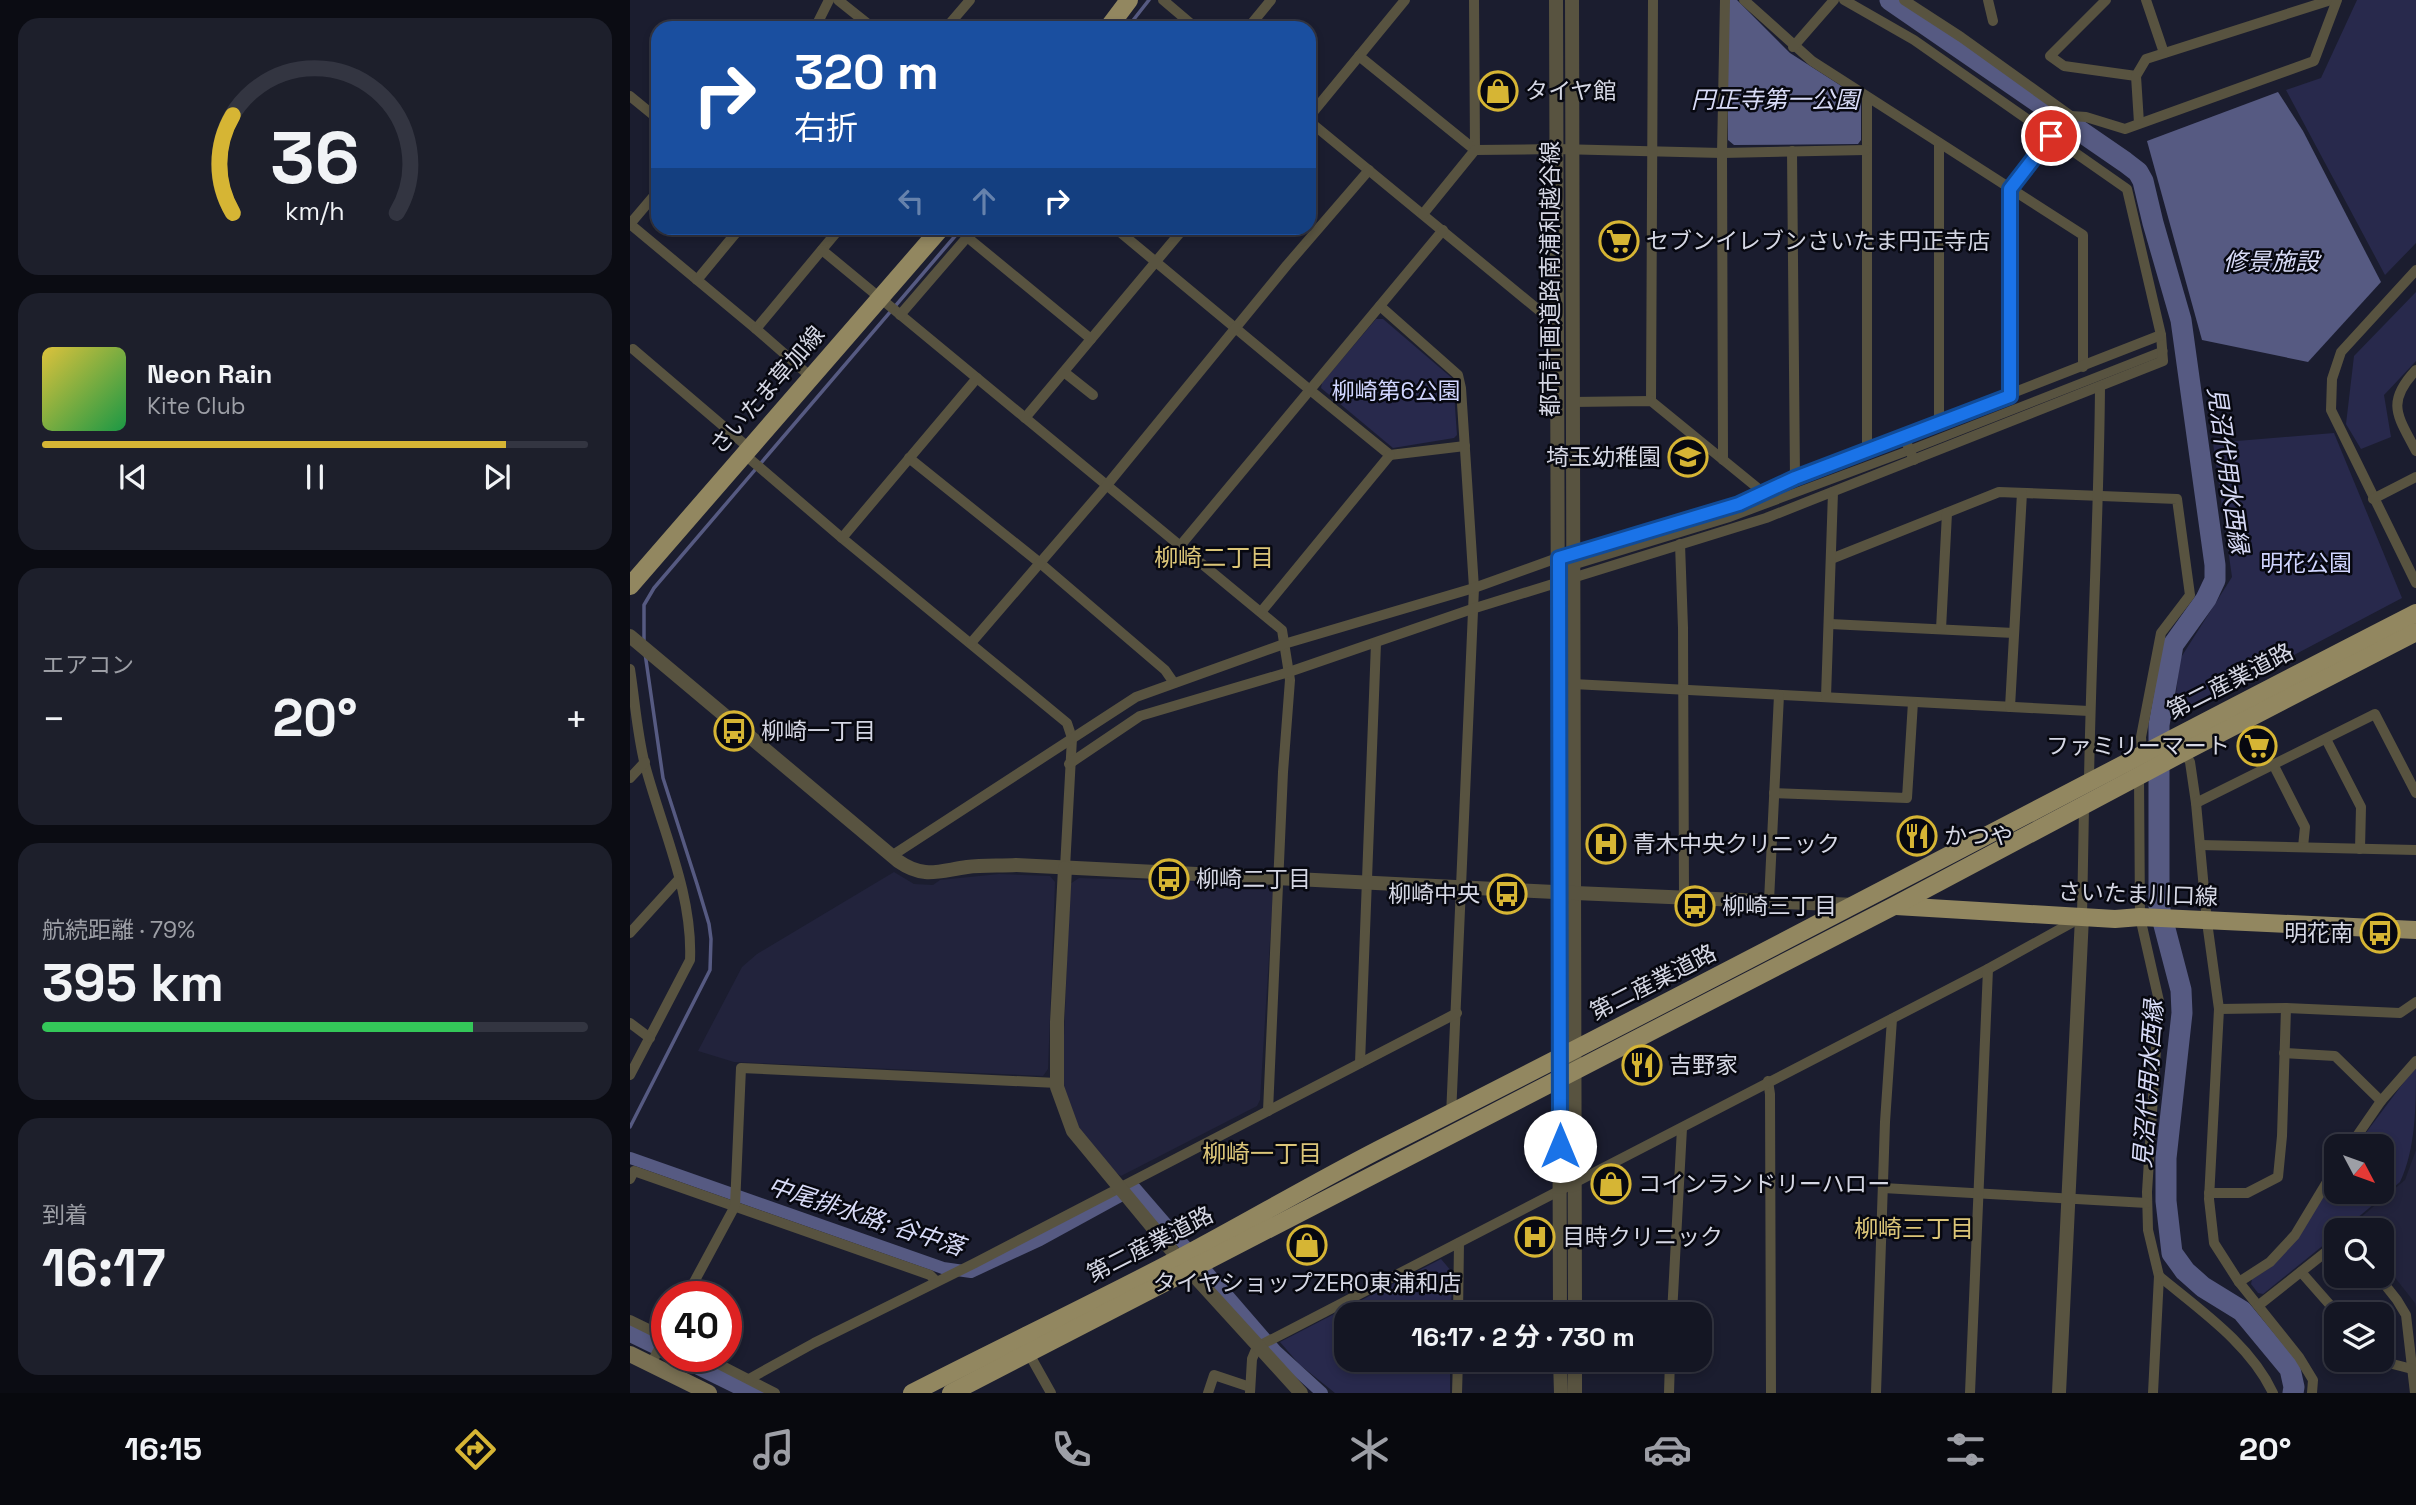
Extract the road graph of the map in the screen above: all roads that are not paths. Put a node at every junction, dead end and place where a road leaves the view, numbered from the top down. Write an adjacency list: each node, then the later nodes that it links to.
1 (829, 0): 22 (street)
2 (838, 0): 23 (street)
3 (970, 0): 24 (street)
4 (1129, 0): 25 (main road)
5 (1163, 0): 26 (street)
6 (1271, 0): 27 (street)
7 (1405, 0): 31 (street)
8 (1474, 0): 43 (street)
9 (1556, 0): 42 (street, 都市計画道路南浦和越谷線)
10 (1572, 0): 44 (street, 都市計画道路南浦和越谷線)
11 (1653, 0): 47 (street)
12 (1725, 0): 48 (street)
13 (1744, 0): 29 (street)
14 (1834, 0): 29 (street)
15 (1844, 0): 40 (street)
16 (1988, 0): 28 (street)
17 (2106, 0): 32 (street)
18 (2146, 0): 30 (street)
19 (2331, 0): 30 (street)
20 (2337, 0): 38 (street)
21 (1907, 1): 37 (street)
22 (818, 21)
23 (864, 21)
24 (952, 21)
25 (1113, 21)
26 (1188, 21)
27 (1254, 21)
28 (1993, 21)
29 (1793, 47): 34 (street)
30 (2164, 53): 32 (street)
31 (1359, 56): 35 (street); 43 (street)
32 (2136, 76): 38 (street)
33 (630, 96): 36 (street)
34 (1867, 98): 41 (street); 45 (street)
35 (1316, 110)
36 (651, 113)
37 (2068, 119): 38 (street); 40 (street)
38 (2139, 123)
39 (1316, 125): 49 (street)
40 (2051, 136): 50 (street); 73 (street)
41 (1939, 143): 50 (street); 89 (street)
42 (1557, 149): 43 (street); 44 (street); 70 (street, 都市計画道路南浦和越谷線)
43 (1475, 150): 52 (street)
44 (1572, 150): 47 (street); 87 (street, 都市計画道路南浦和越谷線)
45 (1866, 150): 46 (street); 92 (street)
46 (1792, 151): 48 (street); 100 (street)
47 (1652, 152): 48 (street); 86 (street)
48 (1723, 153): 98 (street)
49 (1369, 170): 52 (street); 55 (street)
50 (2010, 189): 77 (street); 85 (street)
51 (651, 199): 53 (street)
52 (1423, 214): 54 (street)
53 (630, 224): 66 (street)
54 (1443, 230): 68 (street); 70 (street)
55 (1316, 232)
56 (734, 235): 66 (street)
57 (834, 235): 63 (street)
58 (935, 235): 67 (main road, さいたま草加線)
59 (1123, 235): 64 (street)
60 (1178, 235): 64 (street)
61 (1314, 235): 71 (street)
62 (967, 237): 69 (street); 74 (street)
63 (822, 250): 67 (street); 72 (street)
64 (1155, 261): 71 (street); 74 (street)
65 (2416, 270): 106 (street)
66 (697, 280): 72 (street)
67 (879, 298): 69 (street); 80 (main road, さいたま草加線)
68 (1380, 306): 83 (street); 91 (street)
69 (900, 315): 81 (street)
70 (1558, 326): 111 (street, 都市計画道路南浦和越谷線)
71 (1235, 327): 83 (street); 101 (street)
72 (756, 330): 80 (street)
73 (2161, 335): 76 (street); 77 (street)
74 (1091, 339): 79 (street)
75 (633, 349): 94 (street)
76 (2163, 356): 82 (street); 96 (street)
77 (2083, 367): 85 (street)
78 (2416, 370): 93 (street)
79 (1064, 372): 84 (street); 88 (street)
80 (811, 377): 94 (main road, さいたま草加線)
81 (976, 378): 88 (street); 97 (street)
82 (2100, 387): 96 (street); 105 (street)
83 (1310, 390): 95 (street); 110 (street)
84 (1093, 395)
85 (2010, 396): 89 (street)
86 (1651, 401): 87 (street); 98 (street)
87 (1572, 402): 114 (street, 都市計画道路南浦和越谷線)
88 (1025, 418): 101 (street)
89 (1939, 424): 90 (street)
90 (1905, 437): 92 (street); 96 (street)
91 (1465, 446): 95 (street); 118 (street)
92 (1867, 451): 100 (street)
93 (2416, 451)
94 (749, 455): 108 (street); 117 (main road, さいたま草加線)
95 (1390, 455): 120 (street)
96 (1912, 455): 102 (street); 114 (street)
97 (909, 458): 108 (street); 113 (street)
98 (1723, 460): 104 (street)
99 (2416, 477): 106 (street)
100 (1795, 478): 104 (street)
101 (1107, 485): 110 (street); 113 (street)
102 (1833, 492): 109 (street); 112 (street)
103 (2022, 493): 105 (street); 107 (street); 125 (street)
104 (1765, 494): 114 (street)
105 (2099, 497): 139 (street); 142 (street)
106 (2373, 499): 116 (street)
107 (1947, 513): 112 (street); 123 (street)
108 (842, 538): 127 (street)
109 (1680, 544): 114 (street); 134 (street)
110 (1180, 546): 120 (street)
111 (1559, 558): 114 (street); 115 (street, 都市計画道路南浦和越谷線); 118 (street)
112 (1831, 559): 122 (street)
113 (1040, 563): 127 (street); 132 (street)
114 (1574, 565): 115 (street); 133 (street, 都市計画道路南浦和越谷線)
115 (1559, 581): 119 (street); 163 (street, 都市計画道路南浦和越谷線)
116 (2416, 583)
117 (630, 586)
118 (1474, 588): 119 (street); 129 (street)
119 (1472, 609): 128 (street); 162 (street)
120 (1261, 612): 129 (street)
121 (2416, 613): 142 (main road, 第二産業道路)
122 (1830, 624): 123 (street); 136 (street)
123 (1941, 629): 125 (street)
124 (2416, 632): 145 (main road, 第二産業道路)
125 (2014, 633): 138 (street)
126 (633, 638): 157 (street)
127 (971, 643): 140 (street)
128 (1376, 643): 131 (street); 161 (street)
129 (1284, 644): 131 (street); 132 (street)
130 (630, 669): 143 (street)
131 (1289, 672): 144 (street); 159 (street)
132 (1174, 683): 140 (street)
133 (1573, 684): 134 (street); 163 (street, 都市計画道路南浦和越谷線)
134 (1683, 690): 135 (street); 164 (street)
135 (1779, 695): 136 (street); 149 (street)
136 (1826, 697): 137 (street)
137 (1913, 702): 138 (street); 149 (street)
138 (2010, 707): 139 (street)
139 (2089, 710): 148 (street)
140 (1072, 738): 144 (street); 157 (street)
141 (2326, 739): 146 (street); 150 (street); 155 (street)
142 (2154, 748): 148 (main road, 第二産業道路)
143 (645, 762): 147 (street); 160 (street)
144 (1069, 764): 158 (street)
145 (2161, 764): 151 (street); 152 (main road, 第二産業道路); 169 (street)
146 (2273, 764): 151 (street); 154 (street)
147 (630, 778)
148 (2089, 781): 166 (main road, 第二産業道路)
149 (1774, 793): 165 (street)
150 (2416, 793)
151 (2196, 803): 153 (street)
152 (2084, 807): 167 (main road, 第二産業道路); 168 (street)
153 (2200, 845): 154 (street); 170 (street)
154 (2303, 848): 155 (street)
155 (2360, 849): 156 (street)
156 (2416, 850)
157 (892, 855): 158 (street)
158 (1065, 867): 159 (street); 188 (street)
159 (1278, 878): 161 (street); 190 (street)
160 (679, 879): 172 (street); 180 (street)
161 (1366, 882): 162 (street); 184 (street)
162 (1462, 887): 163 (street); 177 (street)
163 (1567, 893): 164 (street); 182 (street, 都市計画道路南浦和越谷線)
164 (1684, 898): 165 (street)
165 (1769, 901): 166 (street)
166 (1857, 905): 167 (main road, さいたま川口線); 182 (main road, 第二産業道路)
167 (1894, 906): 168 (main road, さいたま川口線); 185 (main road, 第二産業道路)
168 (2082, 917): 169 (main road, さいたま川口線); 173 (street); 202 (street)
169 (2144, 917): 170 (main road, さいたま川口線); 203 (street)
170 (2207, 922): 171 (main road, さいたま川口線); 176 (street)
171 (2416, 930)
172 (630, 933)
173 (1988, 970): 178 (street); 200 (street)
174 (2414, 1006): 175 (street)
175 (2286, 1008): 176 (street); 181 (street)
176 (2219, 1009): 201 (street)
177 (1457, 1013): 184 (street); 191 (street)
178 (1892, 1019): 187 (street); 197 (street)
179 (630, 1023): 180 (street)
180 (650, 1038): 186 (street)
181 (2284, 1053): 189 (street); 201 (street)
182 (1568, 1054): 185 (street, 都市計画道路南浦和越谷線); 191 (main road, 第二産業道路)
183 (2416, 1061): 189 (street)
184 (1360, 1063): 190 (street)
185 (1568, 1073): 195 (street, 都市計画道路南浦和越谷線); 199 (street, 都市計画道路南浦和越谷線); 207 (main road, 第二産業道路)
186 (630, 1075)
187 (1768, 1081): 192 (street); 247 (street)
188 (1057, 1083): 198 (street); 204 (street)
189 (2381, 1101): 193 (street)
190 (1268, 1111): 198 (street)
191 (1451, 1116): 207 (main road, 第二産業道路)
192 (1682, 1128): 195 (street); 217 (street)
193 (2358, 1134)
194 (630, 1179): 204 (street)
195 (1575, 1184): 199 (street); 216 (street, 都市計画道路南浦和越谷線)
196 (2324, 1187): 212 (street)
197 (1883, 1188): 200 (street); 248 (street)
198 (1120, 1189): 207 (street); 211 (street)
199 (1560, 1192): 205 (street); 215 (street, 都市計画道路南浦和越谷線)
200 (1979, 1193): 202 (street); 249 (street)
201 (2209, 1193): 212 (street)
202 (2067, 1198): 203 (street); 250 (street)
203 (2147, 1203): 209 (street)
204 (735, 1206): 210 (street); 211 (street)
205 (1459, 1243): 214 (street); 222 (street)
206 (2324, 1254): 208 (street)
207 (1192, 1259): 222 (street); 223 (main road, 第二産業道路); 238 (main road, 第二産業道路)
208 (2301, 1272): 218 (street); 219 (street)
209 (2159, 1276): 251 (street); 252 (street)
210 (695, 1281)
211 (936, 1281): 234 (street)
212 (2239, 1282): 219 (street)
213 (2388, 1288): 227 (street)
214 (1458, 1302)
215 (1560, 1302)
216 (1575, 1302)
217 (1673, 1302)
218 (2327, 1302)
219 (2259, 1305): 253 (street)
220 (630, 1320): 221 (street)
221 (651, 1329)
222 (1257, 1347): 235 (street); 242 (street)
223 (1028, 1352): 239 (main road, 第二産業道路); 240 (street)
224 (630, 1354): 225 (main road)
225 (651, 1364)
226 (2394, 1364): 227 (street)
227 (2412, 1369): 254 (street)
228 (667, 1372): 236 (main road)
229 (735, 1372): 234 (street)
230 (1458, 1372): 243 (street)
231 (1560, 1372): 244 (street)
232 (1575, 1372): 245 (street)
233 (1670, 1372): 246 (street)
234 (749, 1379): 237 (street)
235 (1250, 1390): 241 (street)
236 (709, 1393)
237 (775, 1393)
238 (912, 1393)
239 (951, 1393)
240 (1051, 1393)
241 (1208, 1393)
242 (1301, 1393)
243 (1457, 1393)
244 (1560, 1393)
245 (1575, 1393)
246 (1669, 1393)
247 (1771, 1393)
248 (1876, 1393)
249 (1970, 1393)
250 (2059, 1393)
251 (2153, 1393)
252 (2273, 1393)
253 (2312, 1393)
254 (2415, 1393)

